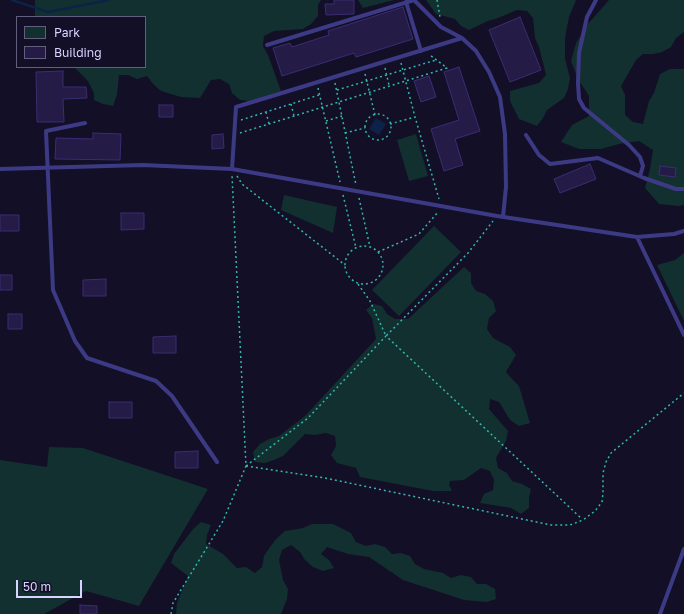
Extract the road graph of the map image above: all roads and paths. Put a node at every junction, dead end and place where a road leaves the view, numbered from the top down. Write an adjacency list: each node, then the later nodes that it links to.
1 (437, 0): 4 (path)
2 (596, 0): 42 (lane)
3 (406, 2): 4 (lane); 6 (lane); 7 (lane)
4 (441, 27): 5 (lane)
5 (462, 38): 7 (lane); 48 (lane)
6 (267, 45)
7 (422, 50): 8 (lane); 9 (path)
8 (400, 57): 10 (lane); 12 (path)
9 (436, 60): 12 (path); 16 (path)
10 (384, 62): 11 (lane); 13 (path)
11 (363, 68): 14 (lane); 15 (path)
12 (403, 70): 13 (path); 16 (path)
13 (387, 75): 15 (path); 18 (path)
14 (334, 77): 17 (lane); 19 (path)
15 (366, 81): 19 (path); 20 (path)
16 (405, 81): 18 (path); 29 (path)
17 (317, 82): 21 (path); 31 (lane)
18 (389, 86): 20 (path)
19 (337, 90): 22 (path)
20 (369, 92): 22 (path); 26 (path)
21 (320, 95): 23 (path); 24 (path)
22 (339, 102): 24 (path); 28 (path)
23 (291, 104): 25 (path); 27 (path)
24 (322, 107): 27 (path); 30 (path)
25 (266, 112): 31 (path); 33 (path)
26 (375, 115): 34 (path); 35 (path)
27 (294, 116): 33 (path)
28 (342, 116): 30 (path); 36 (path)
29 (415, 117): 34 (path); 46 (path)
30 (326, 121): 43 (path)
31 (235, 122): 37 (lane)
32 (85, 123): 39 (lane)
33 (269, 124): 37 (path)
34 (390, 124): 35 (path)
35 (365, 128): 36 (path)
36 (345, 133): 45 (path)
37 (234, 135): 40 (lane)
38 (526, 135): 42 (lane)
39 (48, 168): 40 (lane); 41 (lane); 59 (lane)
40 (232, 169): 43 (lane); 54 (path); 60 (path)
41 (0, 170)
42 (640, 176): 44 (lane)
43 (341, 188): 45 (lane); 52 (path)
44 (684, 189)
45 (357, 191): 46 (lane); 51 (path)
46 (441, 206): 47 (lane); 53 (path)
47 (497, 216): 48 (lane); 57 (path)
48 (503, 217): 50 (lane)
49 (684, 231): 50 (lane)
50 (637, 237): 56 (lane)
51 (370, 247): 52 (path); 53 (path)
52 (356, 248): 54 (path)
53 (378, 252): 55 (path)
54 (345, 265): 55 (path)
55 (358, 284): 57 (path)
56 (684, 335)
57 (386, 336): 60 (path); 61 (path)
58 (684, 393): 61 (path)
59 (217, 462)
60 (246, 466): 61 (path); 63 (path)
61 (583, 520)
62 (684, 550): 64 (lane)
63 (171, 614)
64 (660, 614)

